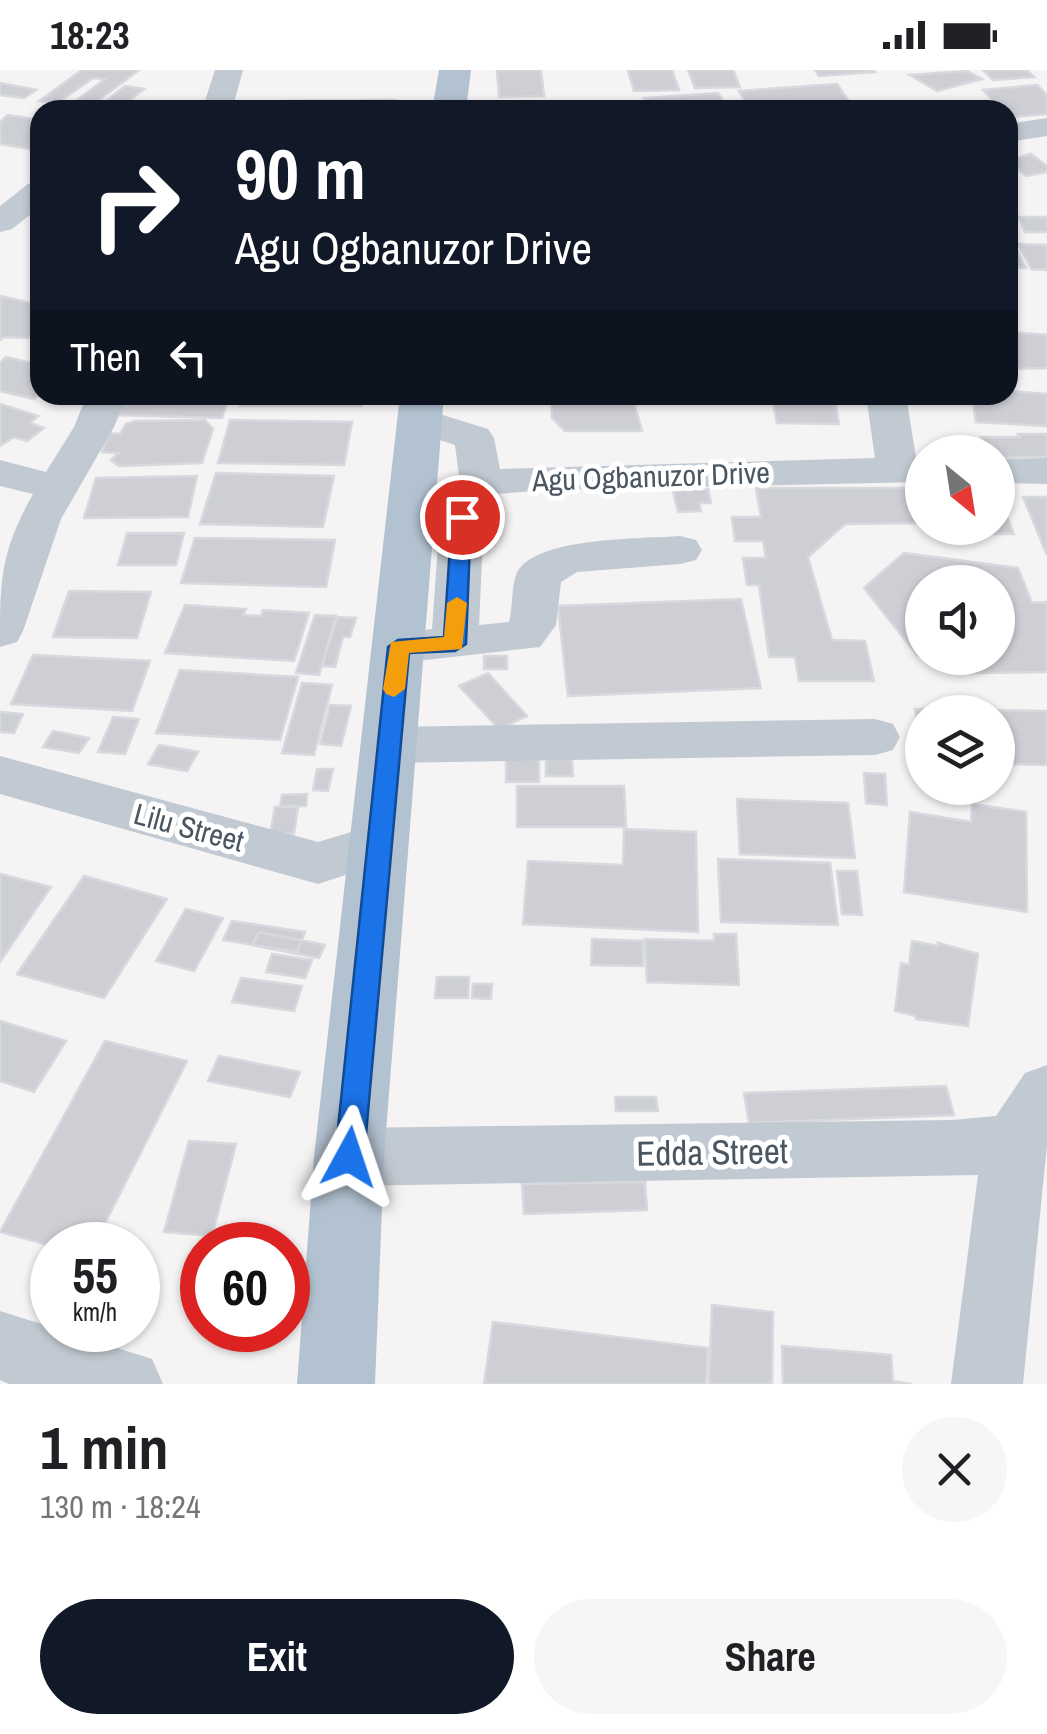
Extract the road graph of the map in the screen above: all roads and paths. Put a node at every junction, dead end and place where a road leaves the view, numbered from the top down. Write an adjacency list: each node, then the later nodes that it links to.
1 (229, 70): 3 (street)
2 (455, 70): 4 (main road)
3 (220, 100)
4 (450, 100)
5 (1047, 127): 6 (street)
6 (1018, 131)
7 (30, 184): 8 (street)
8 (0, 222)
9 (103, 405): 19 (street)
10 (459, 405): 12 (street)
11 (889, 405): 13 (street)
12 (438, 418): 18 (street); 22 (main road)
13 (905, 454)
14 (905, 470): 18 (street, Agu Ogbanuzor Drive)
15 (1015, 471): 16 (street)
16 (1047, 471)
17 (0, 473): 19 (street)
18 (481, 484): 22 (street)
19 (59, 488): 21 (street)
20 (680, 550): 22 (street)
21 (0, 631)
22 (427, 645): 24 (main road)
23 (875, 737): 24 (street)
24 (389, 745): 26 (main road)
25 (0, 775): 26 (street, Lilu Street)
26 (378, 844): 28 (main road)
27 (1031, 1117): 28 (street, Edda Street); 32 (street)
28 (349, 1157): 30 (main road)
29 (0, 1345): 31 (street)
30 (328, 1382)
31 (127, 1384)
32 (987, 1384)

